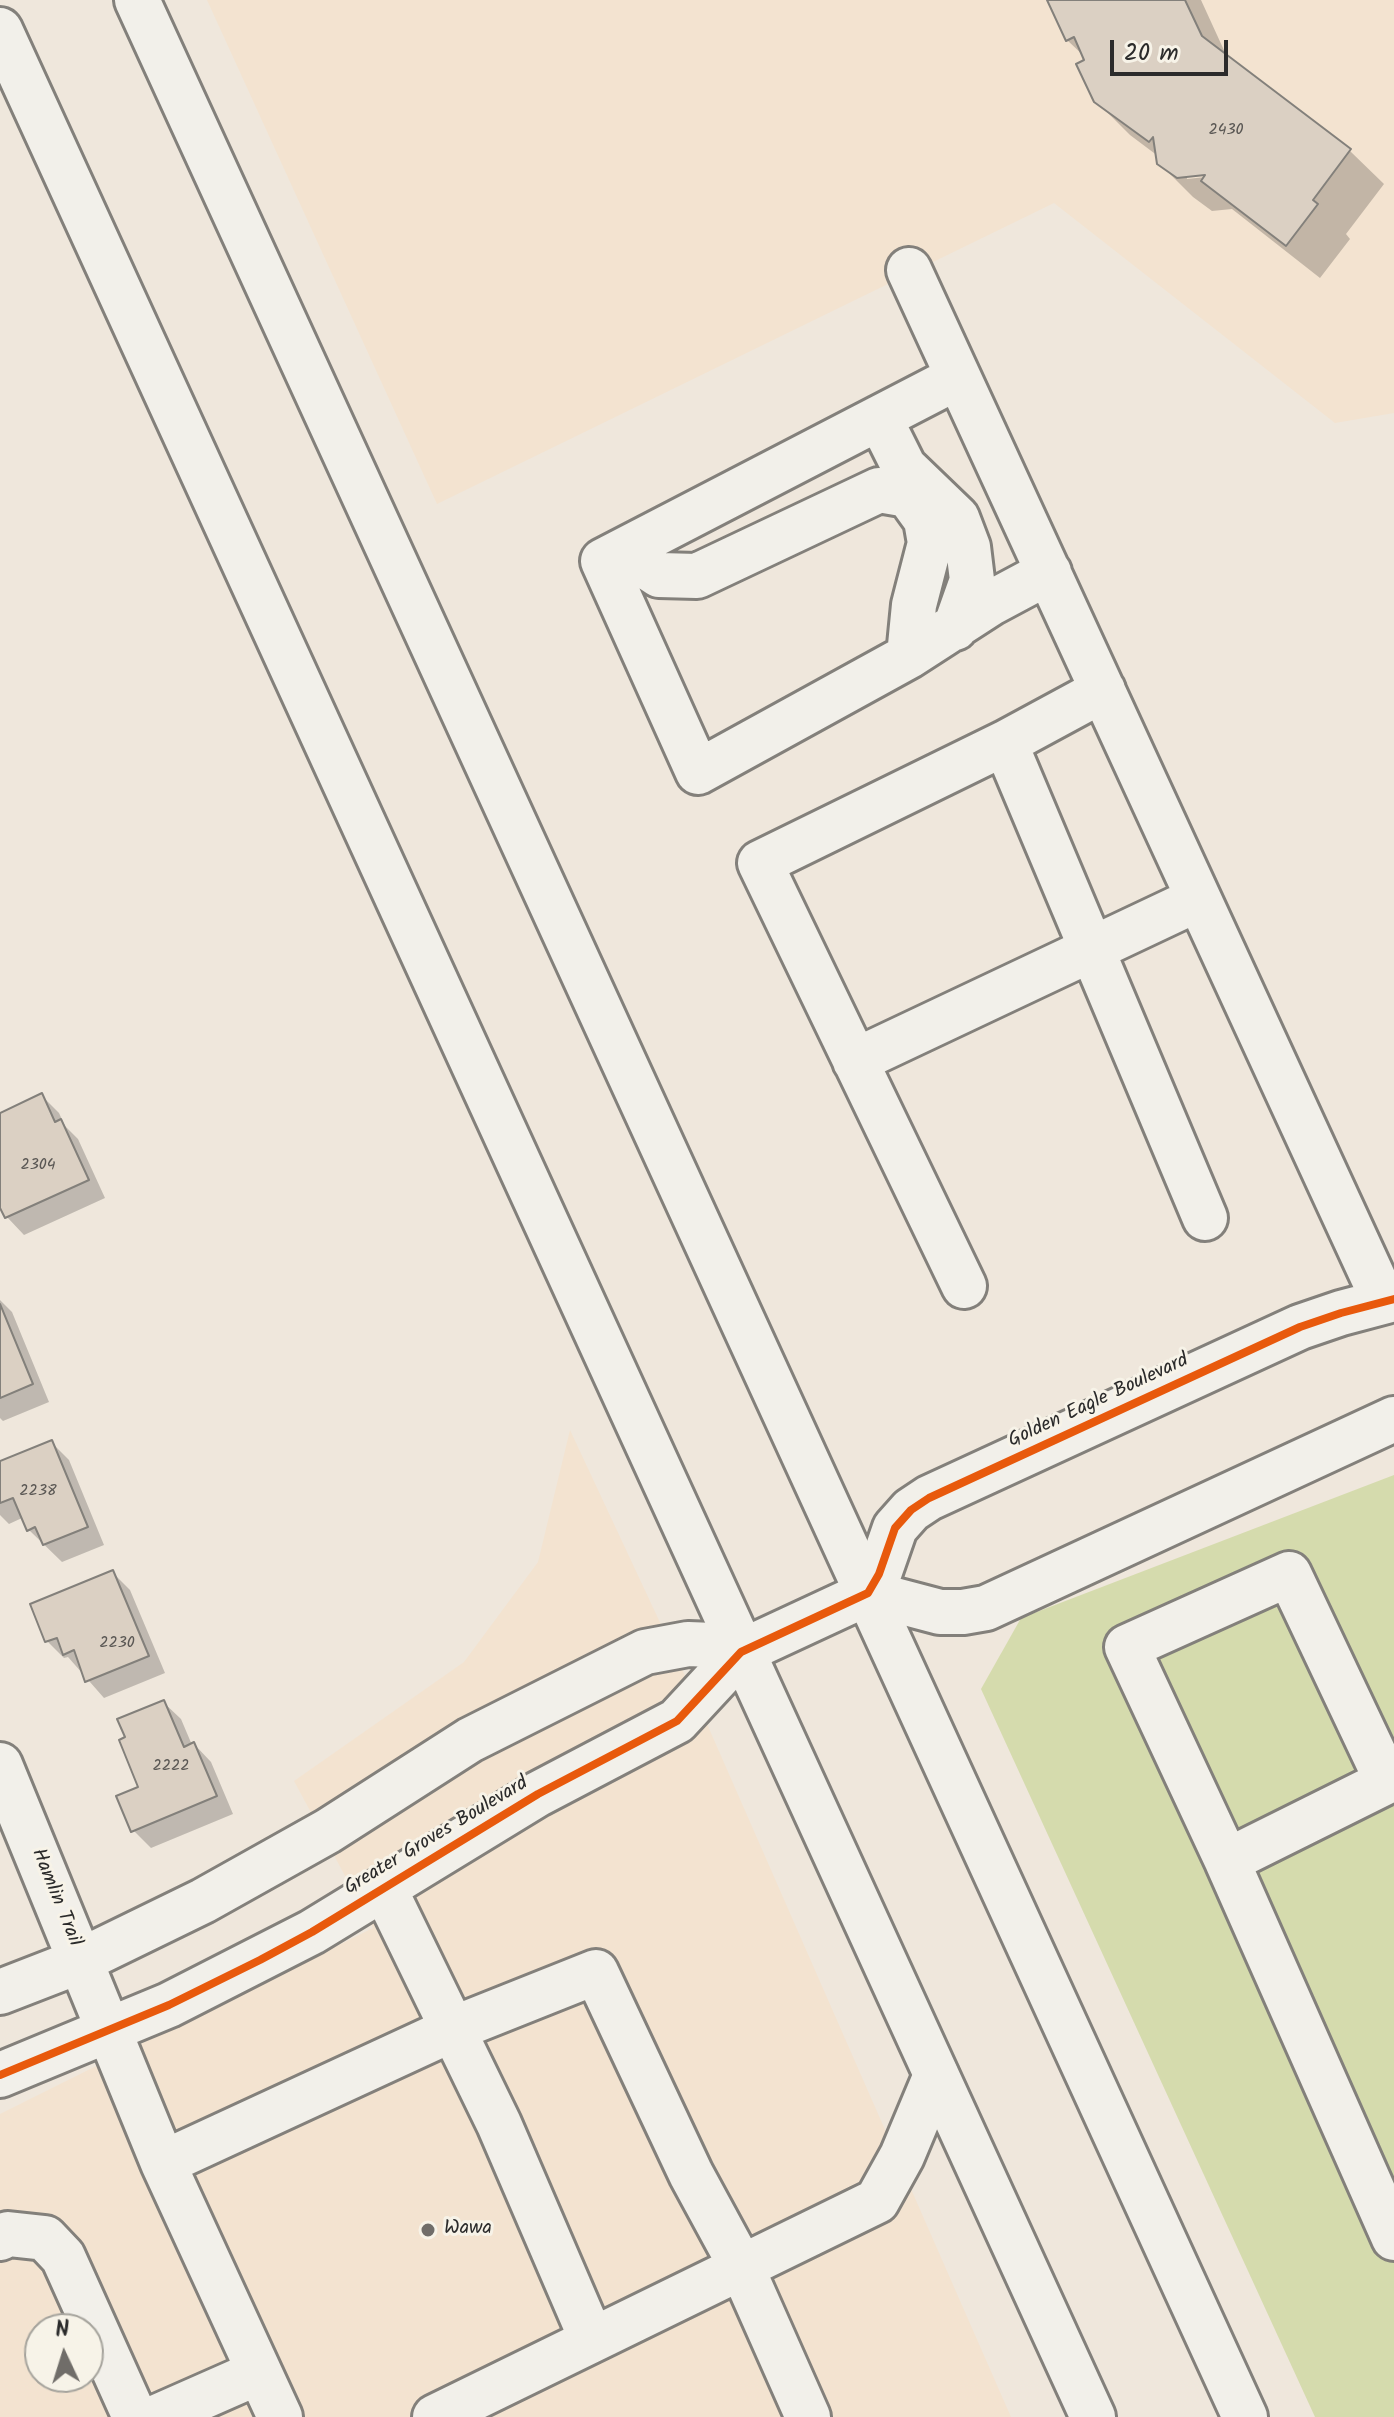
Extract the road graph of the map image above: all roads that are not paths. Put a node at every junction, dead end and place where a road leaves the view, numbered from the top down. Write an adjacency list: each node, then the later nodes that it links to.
1 (137, 0): 19 (main road)
2 (0, 30): 20 (main road)
3 (909, 270): 4 (main road)
4 (958, 377): 5 (main road); 7 (main road)
5 (880, 419): 6 (main road); 8 (main road)
6 (623, 551): 9 (main road); 9 (main road)
7 (1049, 572): 8 (main road); 10 (main road)
8 (955, 628): 9 (main road)
9 (909, 656)
10 (1103, 690): 11 (main road); 12 (main road)
11 (1005, 743): 13 (main road); 14 (main road)
12 (1198, 899): 13 (main road); 17 (main road)
13 (1091, 950): 14 (main road); 15 (main road)
14 (855, 1061): 16 (main road)
15 (1205, 1218)
16 (964, 1286)
17 (1389, 1300): 19 (main road, Golden Eagle Boulevard)
18 (1394, 1419): 19 (main road)
19 (868, 1593): 20 (main road, Greater Groves Boulevard); 43 (main road)
20 (741, 1652): 24 (main road, Greater Groves Boulevard); 25 (main road); 30 (main road)
21 (0, 1765): 25 (main road, Hamlin Trail)
22 (1391, 1779): 23 (main road); 23 (main road)
23 (1227, 1861): 33 (main road)
24 (384, 1888): 27 (main road); 28 (main road, Greater Groves Boulevard)
25 (80, 1961): 26 (main road); 28 (main road, Hamlin Trail)
26 (0, 1992)
27 (453, 2029): 31 (main road); 34 (main road); 35 (main road)
28 (109, 2032): 29 (main road, Greater Groves Boulevard); 31 (main road, Hamlin Trail)
29 (0, 2075)
30 (936, 2075): 34 (main road); 42 (main road)
31 (163, 2163): 36 (main road, Hamlin Trail)
32 (0, 2238): 37 (main road)
33 (1394, 2238)
34 (742, 2268): 35 (main road); 41 (main road)
35 (592, 2340): 40 (main road)
36 (259, 2372): 38 (main road); 39 (main road, Hamlin Trail)
37 (135, 2417)
38 (157, 2417)
39 (280, 2417)
40 (435, 2417)
41 (808, 2417)
42 (1093, 2417)
43 (1245, 2417)

